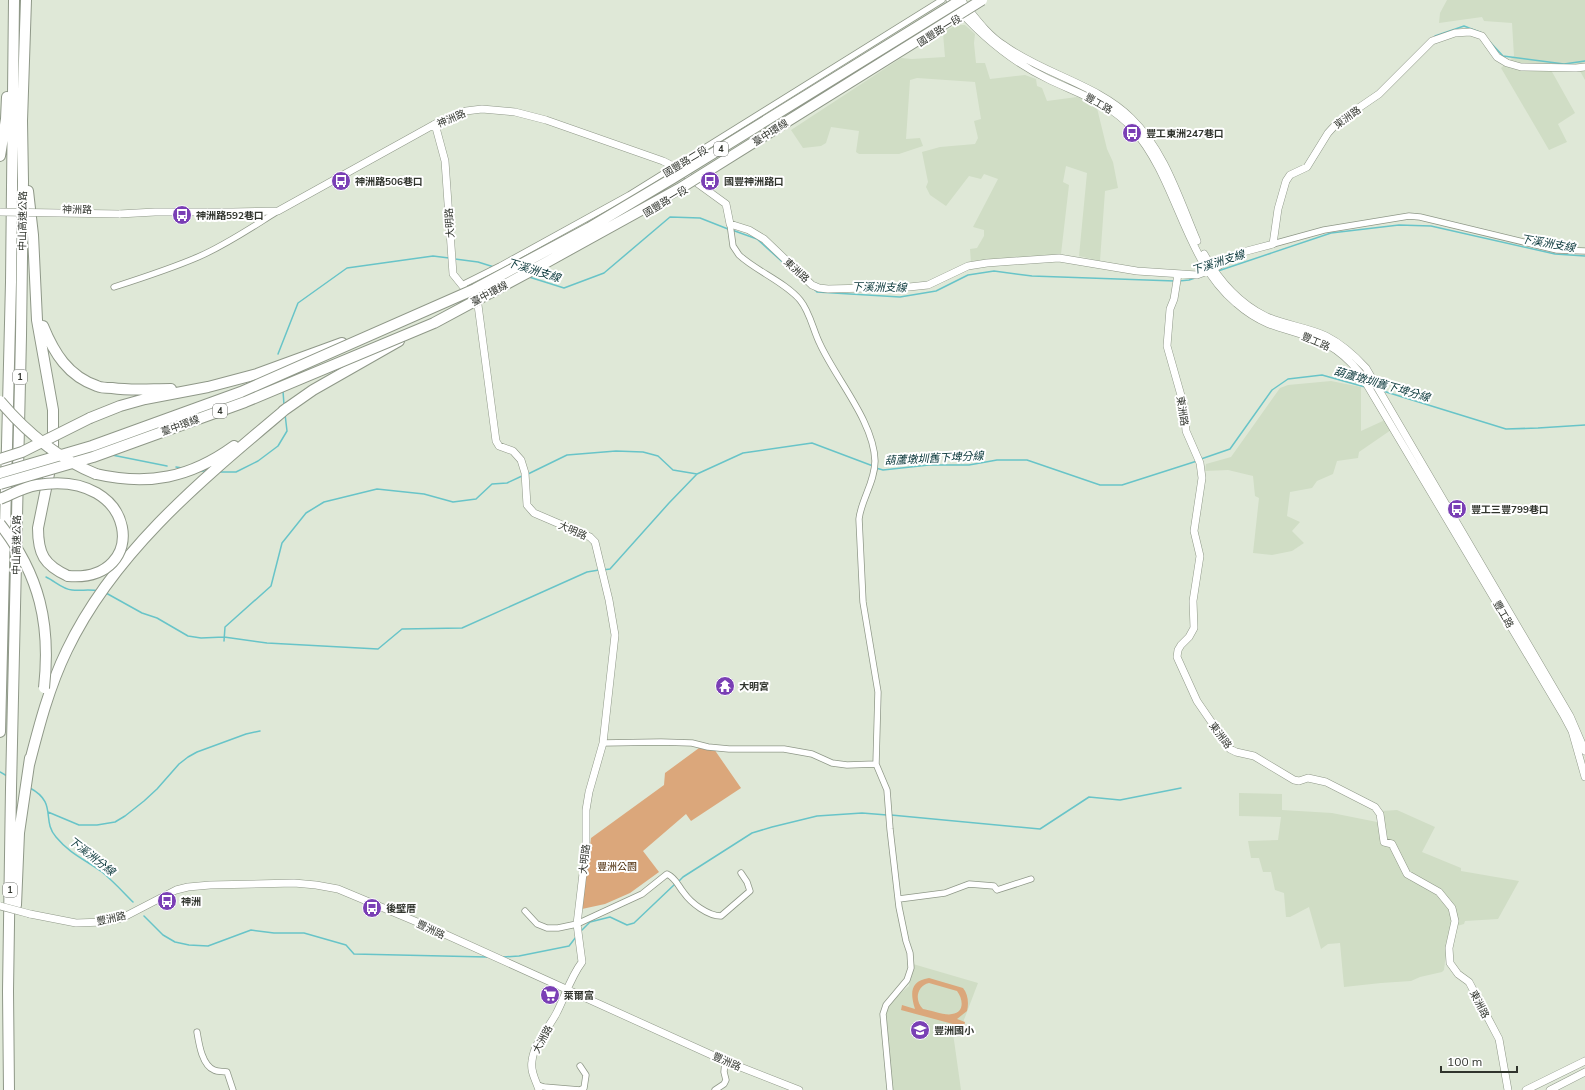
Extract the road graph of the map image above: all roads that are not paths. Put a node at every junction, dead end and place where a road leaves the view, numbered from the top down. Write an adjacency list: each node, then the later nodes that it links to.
1 (14, 0): 9 (highway, 中山高速公路 / 1)
2 (26, 0): 12 (highway, 中山高速公路 / 1)
3 (942, 0): 15 (street, 國豐路二段)
4 (950, 0): 10 (street, 豐工路)
5 (961, 0): 8 (street, 豐工路); 30 (highway, 臺中環線 / 4, bridge)
6 (982, 0): 31 (highway, 臺中環線 / 4, bridge)
7 (989, 0): 8 (street, 國豐路一段)
8 (970, 11): 10 (street, 國豐路一段); 24 (street, 豐工路)
9 (13, 13): 14 (highway); 42 (highway, 中山高速公路 / 1)
10 (963, 15): 16 (street, 國豐路一段); 24 (street, 豐工路)
11 (1585, 67): 22 (street, 東洲路)
12 (22, 121): 28 (highway); 54 (highway, 中山高速公路 / 1)
13 (436, 124): 15 (street, 神洲路); 18 (street, 神洲路); 26 (street, 大明路)
14 (0, 156)
15 (674, 167): 16 (street, 神洲路); 26 (street, 國豐路二段)
16 (696, 183): 21 (street, 神洲路); 29 (street, 國豐路一段)
17 (0, 208): 20 (street, 神洲路)
18 (278, 211): 20 (street, 神洲路); 27 (street)
19 (0, 212): 20 (street, 神洲路, bridge)
20 (119, 212)
21 (730, 224): 25 (street, 東洲路); 45 (street)
22 (1273, 244): 23 (street); 24 (street, 東洲路)
23 (1585, 251)
24 (1211, 270): 25 (street, 東洲路); 33 (street, 豐工路)
25 (1178, 274): 66 (street, 東洲路)
26 (462, 285): 29 (street, 大明路)
27 (114, 287)
28 (37, 299): 32 (highway); 39 (highway, bridge)
29 (478, 305): 43 (street, 大明路)
30 (422, 312): 32 (highway, bridge); 37 (highway, 臺中環線 / 4, bridge)
31 (434, 323): 35 (highway, bridge); 38 (highway, 臺中環線 / 4, bridge)
32 (257, 374): 36 (highway, bridge)
33 (1380, 398): 44 (street, 豐工路); 46 (street, 豐工路)
34 (0, 402): 35 (highway, bridge)
35 (287, 408): 41 (highway)
36 (0, 459)
37 (0, 473)
38 (0, 484)
39 (0, 499)
40 (0, 524): 41 (highway, bridge)
41 (48, 687): 54 (highway)
42 (0, 732)
43 (603, 743): 45 (street); 52 (street, 大明路)
44 (1585, 751)
45 (876, 764): 49 (street)
46 (1585, 777)
47 (741, 873): 52 (street)
48 (1031, 879): 49 (street)
49 (899, 899): 65 (street)
50 (0, 906): 53 (street, 豐洲路, bridge)
51 (525, 911): 52 (street)
52 (577, 924): 53 (street, 大明路)
53 (566, 990): 56 (street, 豐洲路); 60 (street, 大洲路)
54 (8, 991): 61 (highway, 中山高速公路 / 1)
55 (197, 1032): 62 (street)
56 (725, 1061): 63 (street); 64 (street, 豐洲路)
57 (1585, 1061): 67 (street)
58 (580, 1066): 60 (street)
59 (1585, 1072): 68 (street)
60 (538, 1087)
61 (9, 1090)
62 (233, 1090)
63 (715, 1090)
64 (799, 1090)
65 (890, 1090)
66 (1508, 1090)
67 (1526, 1090)
68 (1550, 1090)

